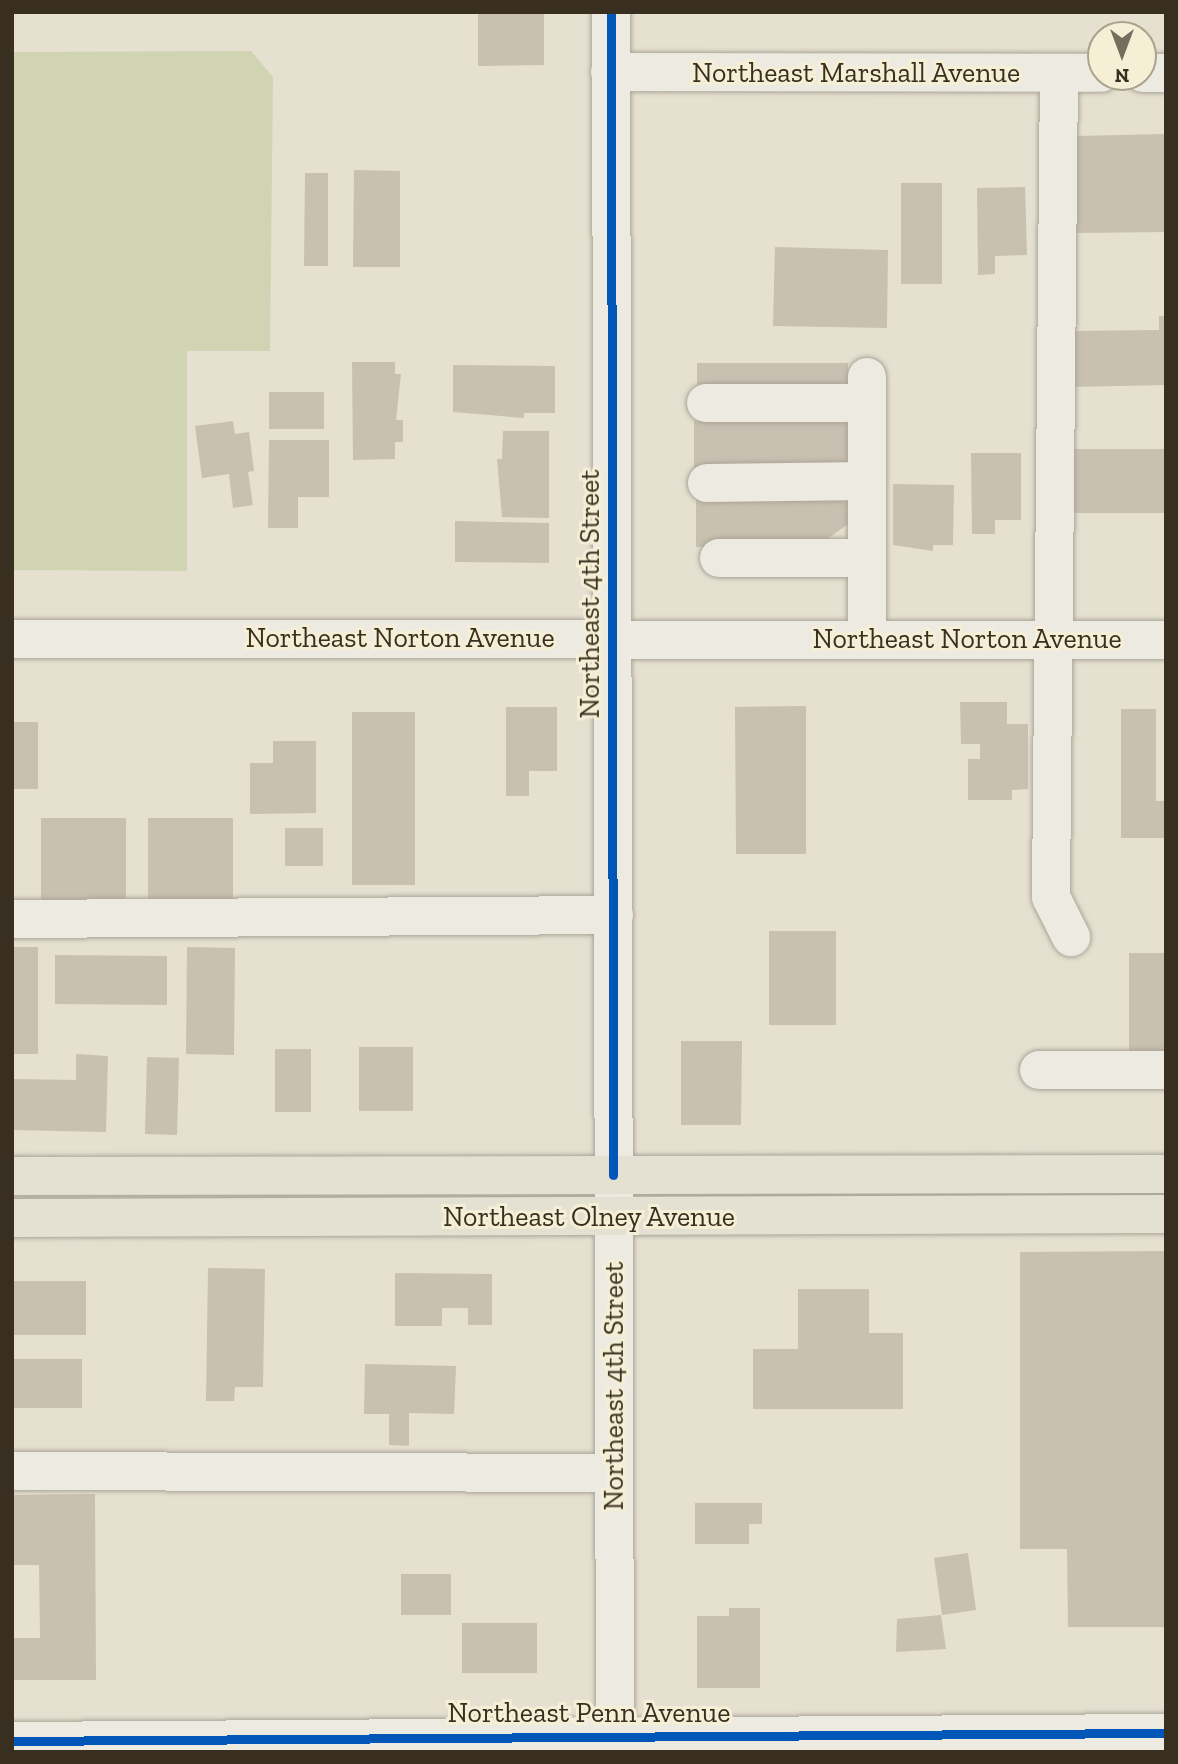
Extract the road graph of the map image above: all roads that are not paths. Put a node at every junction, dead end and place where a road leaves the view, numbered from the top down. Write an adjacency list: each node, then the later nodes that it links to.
1 (611, 12): 2 (street, Northeast 4th Street)
2 (610, 72): 3 (street, Northeast Marshall Avenue); 10 (street, Northeast 4th Street)
3 (1059, 73): 4 (street, Northeast Marshall Avenue); 13 (street)
4 (1087, 73)
5 (706, 403): 6 (street)
6 (867, 481): 7 (street); 9 (street)
7 (707, 483)
8 (719, 558): 9 (street)
9 (867, 558): 12 (street)
10 (614, 638): 11 (street, Northeast Norton Avenue); 12 (street, Northeast Norton Avenue); 15 (street, Northeast 4th Street)
11 (12, 639)
12 (867, 639): 13 (street, Northeast Norton Avenue)
13 (1057, 639): 14 (street, Northeast Norton Avenue); 17 (street)
14 (1166, 640)
15 (614, 915): 16 (street); 21 (street, Northeast 4th Street)
16 (12, 919)
17 (1071, 937)
18 (1039, 1070): 19 (street)
19 (1166, 1070)
20 (1166, 1174): 21 (main road, Northeast Olney Avenue)
21 (613, 1175): 22 (main road, Northeast Olney Avenue); 24 (street, Northeast 4th Street)
22 (12, 1176)
23 (1166, 1214): 24 (main road, Northeast Olney Avenue)
24 (614, 1217): 25 (main road, Northeast Olney Avenue); 27 (street, Northeast 4th Street)
25 (12, 1218)
26 (12, 1471): 27 (street)
27 (614, 1473): 30 (street, Northeast 4th Street)
28 (1166, 1733): 30 (street, Northeast Penn Avenue)
29 (12, 1741): 30 (street, Northeast Penn Avenue)
30 (615, 1744)

